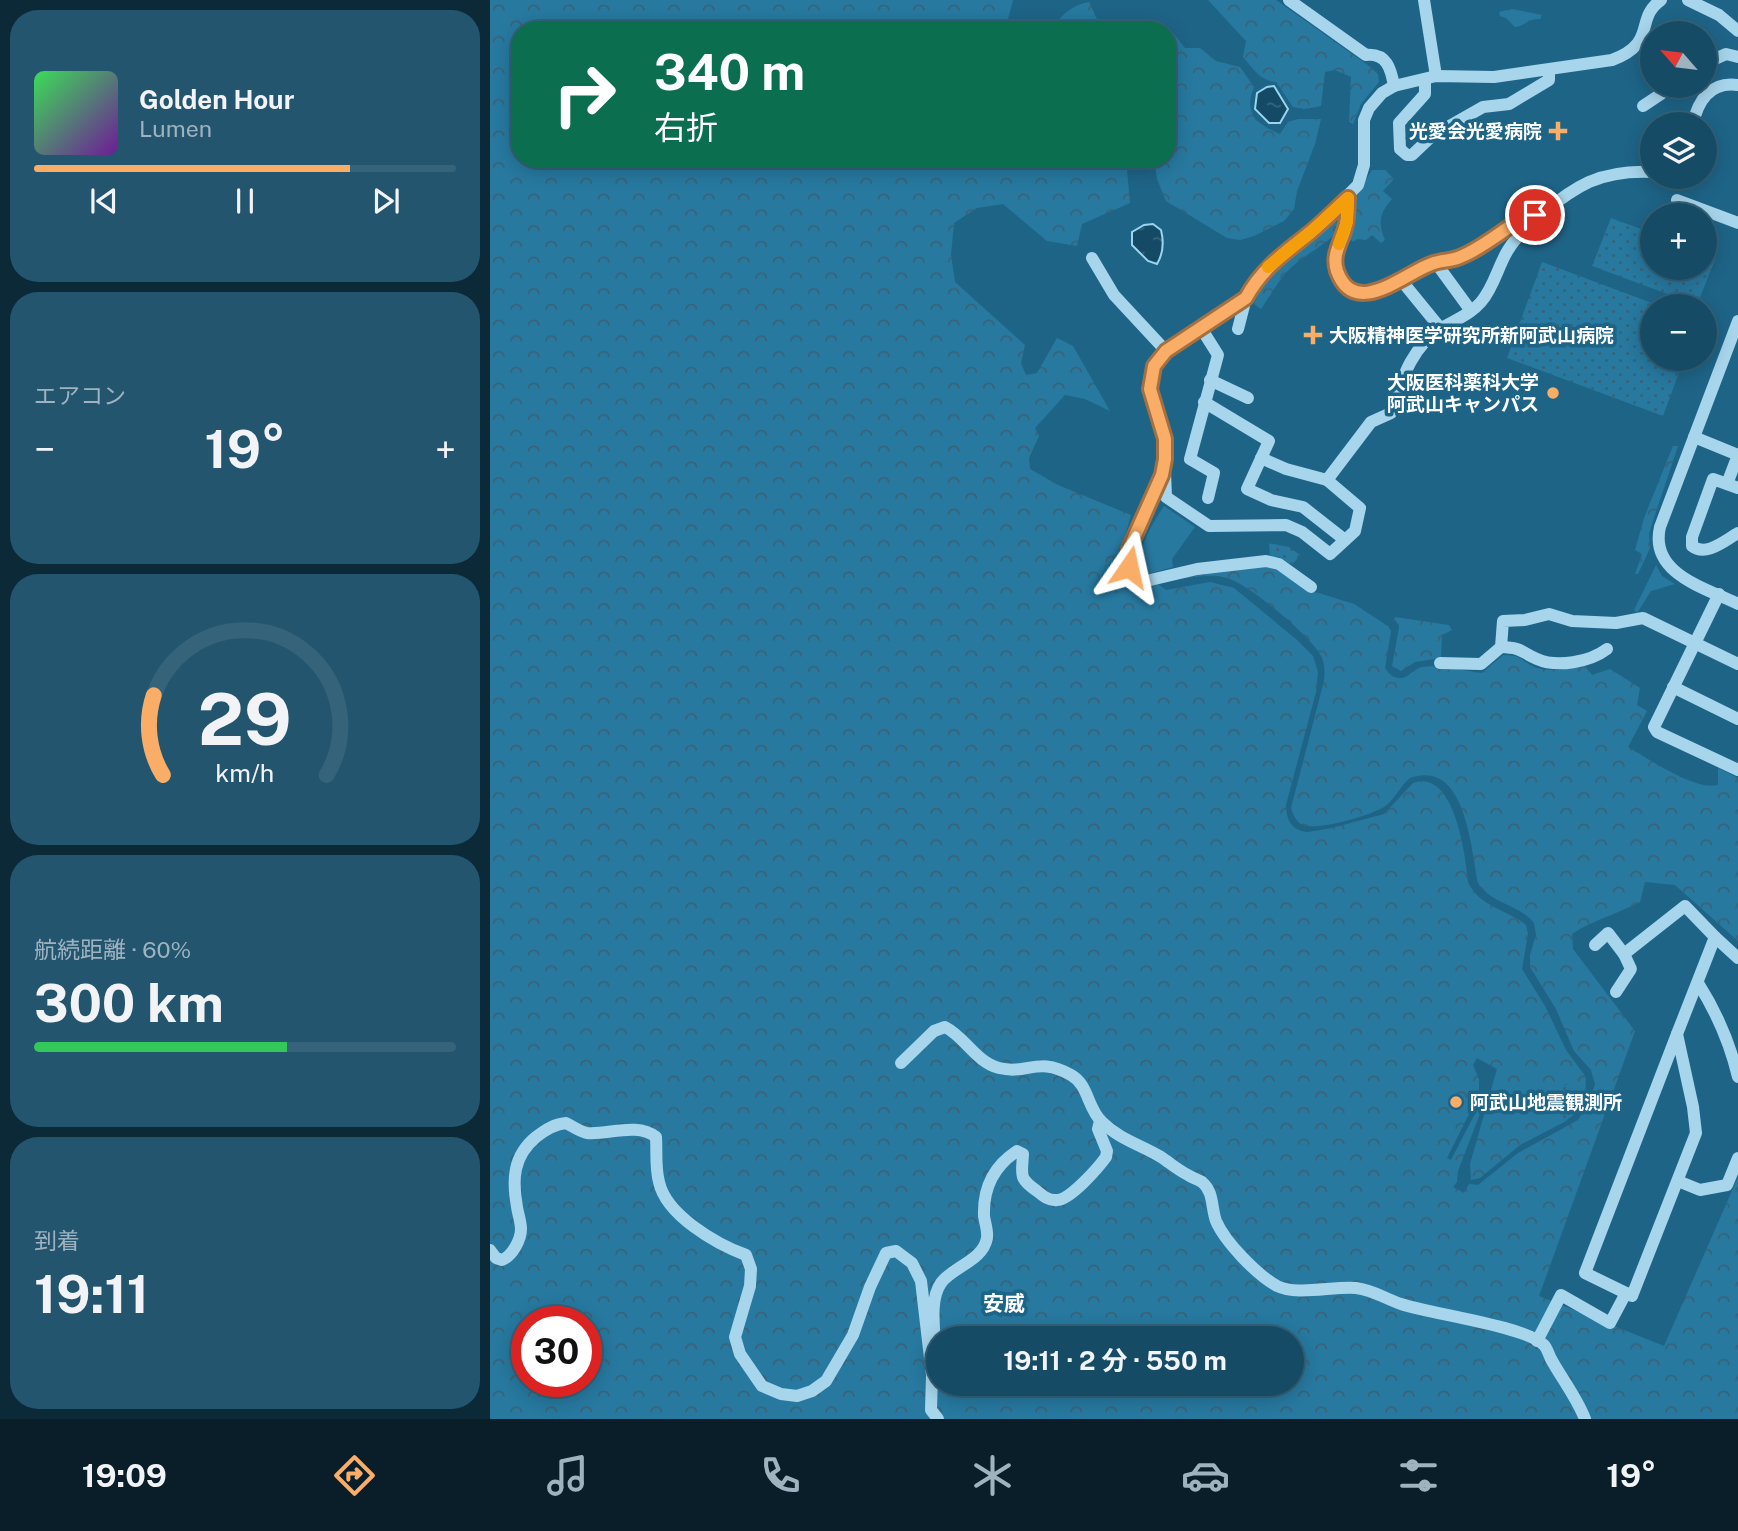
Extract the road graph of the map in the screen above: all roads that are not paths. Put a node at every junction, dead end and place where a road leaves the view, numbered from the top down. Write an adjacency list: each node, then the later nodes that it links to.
1 (1290, 0): 12 (street)
2 (1424, 0): 9 (street)
3 (1661, 0): 8 (street)
4 (1688, 0): 5 (street)
5 (1738, 31)
6 (1738, 57): 7 (street)
7 (1717, 58)
8 (1549, 70): 9 (street); 9 (street)
9 (1430, 77): 12 (street)
10 (1717, 85): 11 (street)
11 (1738, 85)
12 (1394, 86): 16 (street)
13 (1655, 98): 14 (street)
14 (1643, 106)
15 (1640, 172): 18 (street)
16 (1348, 198): 22 (street); 23 (street)
17 (1677, 200): 19 (street)
18 (1542, 216): 21 (street); 24 (street)
19 (1738, 223)
20 (1092, 258): 29 (street)
21 (1436, 263): 22 (street); 24 (street)
22 (1401, 280): 28 (street)
23 (1246, 298): 26 (street); 27 (street)
24 (1471, 311): 28 (street)
25 (1738, 321): 33 (street)
26 (1201, 328): 29 (street); 30 (street)
27 (1238, 329)
28 (1441, 329): 36 (street)
29 (1166, 351): 35 (street)
30 (1210, 380): 31 (street); 32 (street)
31 (1248, 398)
32 (1204, 402): 34 (street); 38 (street)
33 (1694, 437): 37 (street); 42 (street)
34 (1261, 458): 36 (street); 40 (street)
35 (1165, 464): 40 (street); 41 (street)
36 (1327, 481): 40 (street)
37 (1732, 486): 39 (street)
38 (1208, 498)
39 (1738, 533)
40 (1345, 540)
41 (1311, 587)
42 (1719, 594): 43 (street); 44 (street)
43 (1738, 604)
44 (1695, 642): 45 (street); 48 (street); 49 (street)
45 (1501, 647): 46 (street); 47 (street)
46 (1607, 649)
47 (1440, 663)
48 (1738, 664)
49 (1673, 687): 50 (street); 51 (street)
50 (1738, 719)
51 (1738, 770)
52 (1715, 937): 54 (street); 55 (street); 56 (street)
53 (1595, 945): 54 (street)
54 (1624, 954): 57 (street)
55 (1738, 958)
56 (1698, 983): 58 (street); 60 (street)
57 (1616, 992)
58 (1677, 1034): 63 (street); 65 (street)
59 (901, 1063): 61 (street)
60 (1738, 1077)
61 (1101, 1121): 67 (street); 68 (street)
62 (1738, 1158): 63 (street)
63 (1678, 1181): 65 (street)
64 (490, 1250): 66 (street)
65 (1626, 1293): 68 (street)
66 (926, 1326)
67 (935, 1326)
68 (1537, 1341): 71 (street)
69 (931, 1396): 70 (street)
70 (937, 1419)
71 (1585, 1419)

